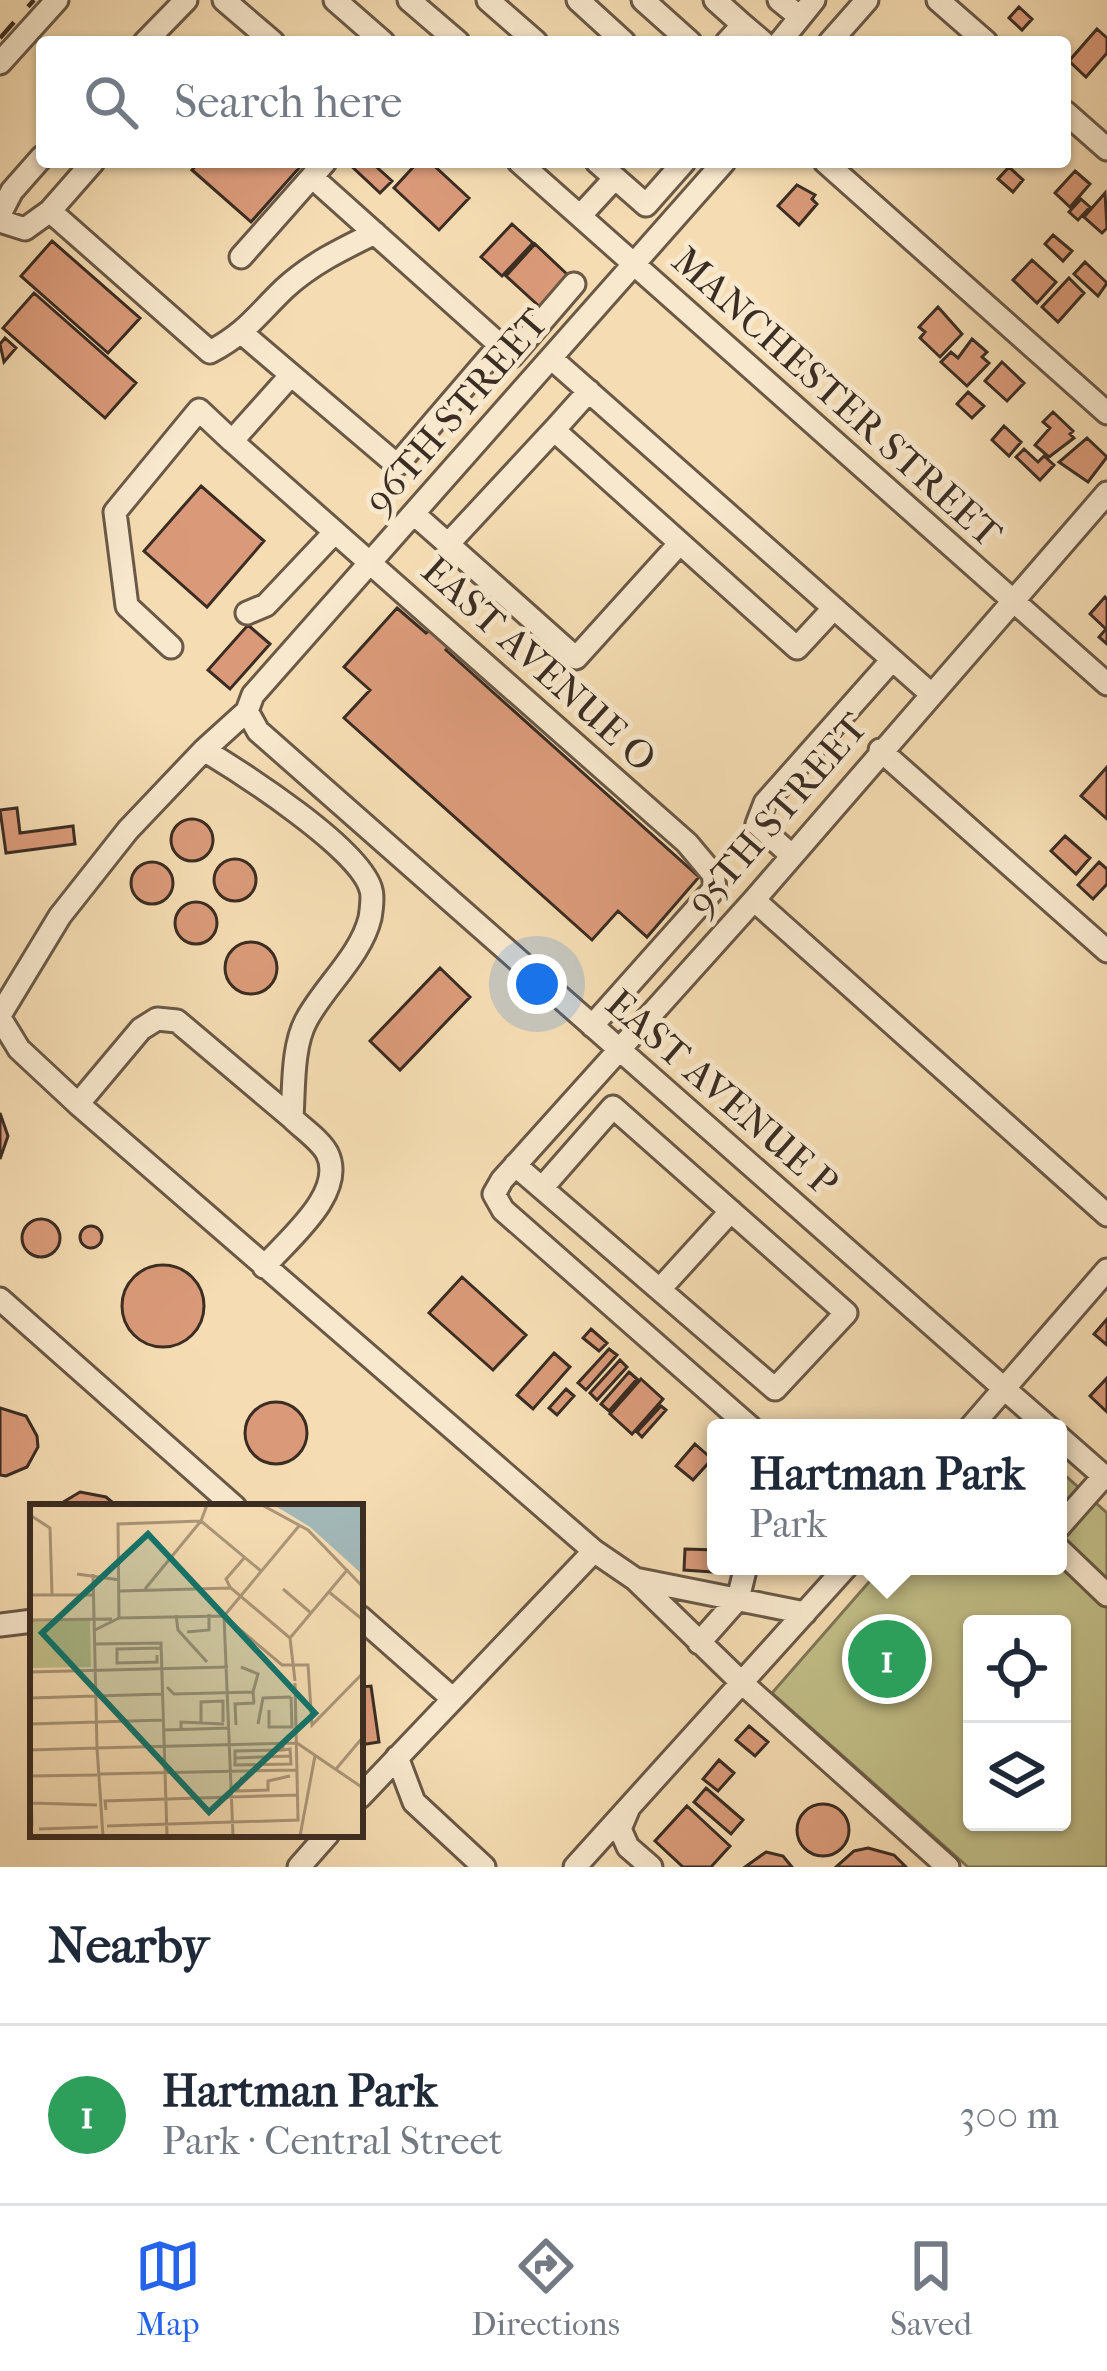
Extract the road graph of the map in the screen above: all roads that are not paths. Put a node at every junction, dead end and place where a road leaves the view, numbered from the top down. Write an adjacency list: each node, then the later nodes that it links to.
1 (57, 0): 25 (street)
2 (186, 0): 15 (street)
3 (224, 0): 16 (street)
4 (336, 0): 17 (street)
5 (410, 0): 18 (street)
6 (488, 0): 19 (street)
7 (578, 0): 20 (street)
8 (643, 0): 21 (street)
9 (715, 0): 14 (street)
10 (779, 0): 13 (street)
11 (867, 0): 23 (street)
12 (938, 0): 24 (street)
13 (807, 9): 22 (street)
14 (735, 33)
15 (151, 36)
16 (266, 36)
17 (376, 36)
18 (451, 36)
19 (529, 36)
20 (617, 36)
21 (683, 36)
22 (784, 36)
23 (835, 36)
24 (979, 36)
25 (0, 63)
26 (1071, 117): 27 (street)
27 (1107, 149)
28 (36, 164): 39 (street)
29 (88, 168): 37 (street)
30 (526, 168): 38 (street, MANCHESTER STREET)
31 (604, 168): 36 (street)
32 (676, 168): 36 (street)
33 (719, 168): 42 (street, 96TH STREET)
34 (832, 168): 49 (street)
35 (324, 173): 40 (street); 41 (street)
36 (615, 178): 38 (street)
37 (50, 211): 39 (street); 44 (street)
38 (580, 216): 42 (street, MANCHESTER STREET)
39 (0, 218)
40 (375, 232): 44 (street); 45 (street)
41 (241, 257)
42 (634, 264): 46 (street, 96TH STREET); 58 (street, MANCHESTER STREET)
43 (574, 284): 45 (street)
44 (242, 333): 47 (street)
45 (500, 345): 47 (street)
46 (551, 358): 48 (street); 53 (street, 96TH STREET)
47 (291, 375): 51 (street)
48 (589, 391): 50 (street); 59 (street)
49 (1107, 413)
50 (554, 430): 55 (street); 56 (street)
51 (240, 448): 54 (street, EAST AVENUE O); 61 (street, EAST AVENUE O)
52 (1107, 493): 58 (street, 95TH STREET)
53 (414, 514): 56 (street); 57 (street, 96TH STREET)
54 (334, 532): 57 (street, EAST AVENUE O); 60 (street)
55 (680, 543): 56 (street); 59 (street)
56 (448, 544)
57 (370, 564): 65 (street, 96TH STREET); 70 (street, EAST AVENUE O)
58 (1011, 602): 63 (street, MANCHESTER STREET); 64 (street, 95TH STREET)
59 (834, 608): 62 (street)
60 (247, 613)
61 (171, 647)
62 (892, 660): 64 (street); 68 (street)
63 (1107, 684)
64 (930, 693): 67 (street, 95TH STREET)
65 (248, 711): 66 (street, 96TH STREET); 74 (street, EAST AVENUE P)
66 (204, 750): 73 (street, 96TH STREET); 79 (street)
67 (880, 750): 68 (street, 95TH STREET); 72 (street)
68 (791, 855): 69 (street, 95TH STREET)
69 (754, 900): 71 (street, 95TH STREET); 83 (street)
70 (690, 916): 71 (street); 74 (street)
71 (715, 940): 75 (street, 95TH STREET)
72 (1107, 951)
73 (0, 1017): 77 (street)
74 (592, 1026): 75 (street, EAST AVENUE P)
75 (617, 1048): 76 (street, 95TH STREET); 88 (street, EAST AVENUE P)
76 (586, 1084): 78 (street); 80 (street, 95TH STREET)
77 (77, 1104): 79 (street); 84 (street)
78 (613, 1107): 81 (street); 82 (street)
79 (292, 1118): 84 (street)
80 (508, 1174): 81 (street); 89 (street)
81 (542, 1188): 86 (street)
82 (730, 1210): 86 (street); 86 (street)
83 (1107, 1215)
84 (264, 1267): 96 (street)
85 (1107, 1270): 88 (street)
86 (660, 1289)
87 (0, 1299): 94 (street)
88 (1005, 1389): 90 (street); 91 (street, EAST AVENUE P)
89 (741, 1419)
90 (978, 1419)
91 (1039, 1419)
92 (1067, 1444): 93 (street)
93 (1105, 1478): 95 (street)
94 (233, 1504)
95 (1067, 1518)
96 (594, 1551): 100 (street); 109 (street)
97 (1067, 1557): 101 (street)
98 (744, 1575): 102 (street)
99 (839, 1575): 103 (street)
100 (635, 1579): 102 (street); 107 (street)
101 (1107, 1595)
102 (738, 1599): 103 (street); 107 (street)
103 (805, 1613): 108 (street)
104 (363, 1620): 109 (street)
105 (30, 1621): 106 (street)
106 (0, 1625)
107 (699, 1643): 108 (street)
108 (742, 1683): 112 (street); 118 (street)
109 (453, 1699): 110 (street)
110 (397, 1757): 111 (street); 115 (street)
111 (363, 1795)
112 (630, 1806): 116 (street); 117 (street)
113 (325, 1837): 114 (street)
114 (299, 1867)
115 (484, 1867)
116 (575, 1867)
117 (652, 1867)
118 (948, 1867)

